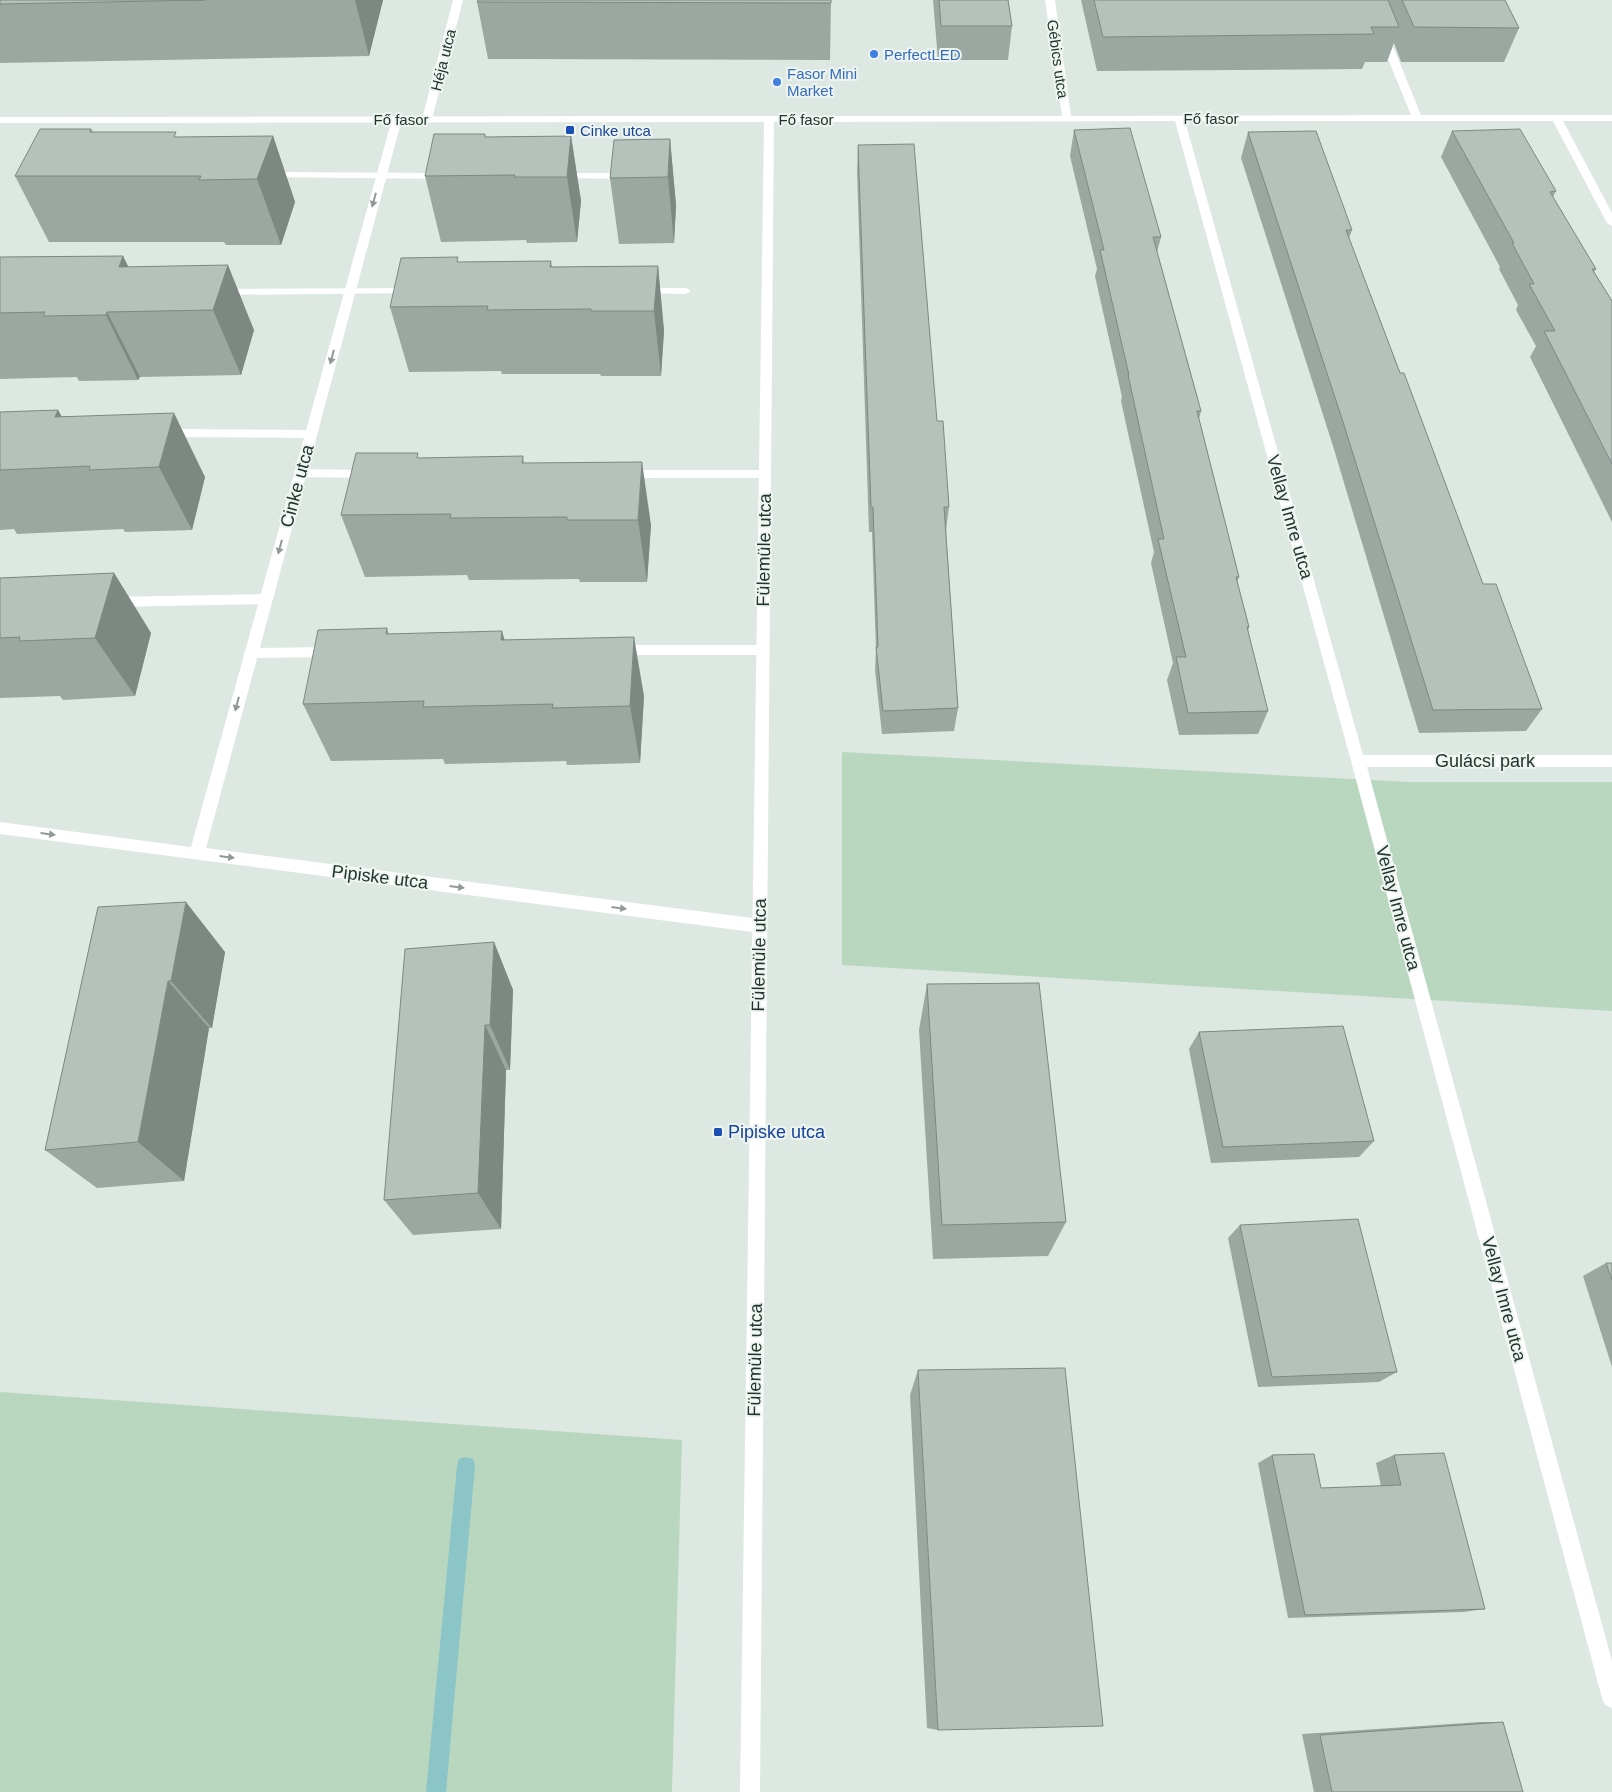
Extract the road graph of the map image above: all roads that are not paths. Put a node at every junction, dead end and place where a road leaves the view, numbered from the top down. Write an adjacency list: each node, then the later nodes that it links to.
1 (458, 0): 10 (street, Héja utca)
2 (1050, 0): 4 (street, Gébics utca)
3 (1369, 0): 6 (street)
4 (1067, 118): 5 (street, Fő fasor); 11 (street, Fő fasor)
5 (1178, 118): 6 (street, Fő fasor); 36 (street, Vellay Imre utca)
6 (1417, 118): 7 (street, Fő fasor)
7 (1556, 118): 8 (street, Fő fasor); 18 (street)
8 (1612, 118)
9 (397, 119): 10 (street, Fő fasor); 12 (street, Fő fasor); 14 (street, Cinke utca)
10 (428, 119): 11 (street, Fő fasor)
11 (769, 119): 29 (street, Fülemüle utca)
12 (0, 120)
13 (260, 175): 14 (street)
14 (381, 175): 15 (street); 19 (street, Cinke utca, one-way to 19)
15 (458, 176)
16 (544, 176): 17 (street)
17 (640, 176)
18 (1612, 223)
19 (350, 291): 20 (street); 23 (street); 25 (street, Cinke utca, one-way to 25)
20 (421, 291)
21 (627, 291): 22 (street)
22 (686, 291)
23 (206, 292)
24 (157, 433): 25 (street)
25 (311, 434): 26 (street, Cinke utca)
26 (300, 473): 27 (street); 30 (street, Cinke utca, one-way to 30)
27 (386, 474)
28 (612, 474): 29 (street)
29 (765, 474): 33 (street, Fülemüle utca)
30 (266, 599): 31 (street); 35 (street, Cinke utca)
31 (97, 602)
32 (602, 650): 33 (street)
33 (763, 650): 40 (street, Fülemüle utca)
34 (349, 652): 35 (street)
35 (251, 653): 39 (street, Cinke utca, one-way to 39)
36 (1358, 761): 37 (street, Gulácsi park); 41 (street, Vellay Imre utca)
37 (1612, 761)
38 (0, 828): 39 (street, Pipiske utca, one-way to 39)
39 (196, 854): 40 (street, Pipiske utca, one-way to 40)
40 (760, 926): 42 (street, Fülemüle utca)
41 (1612, 1698)
42 (750, 1792)

